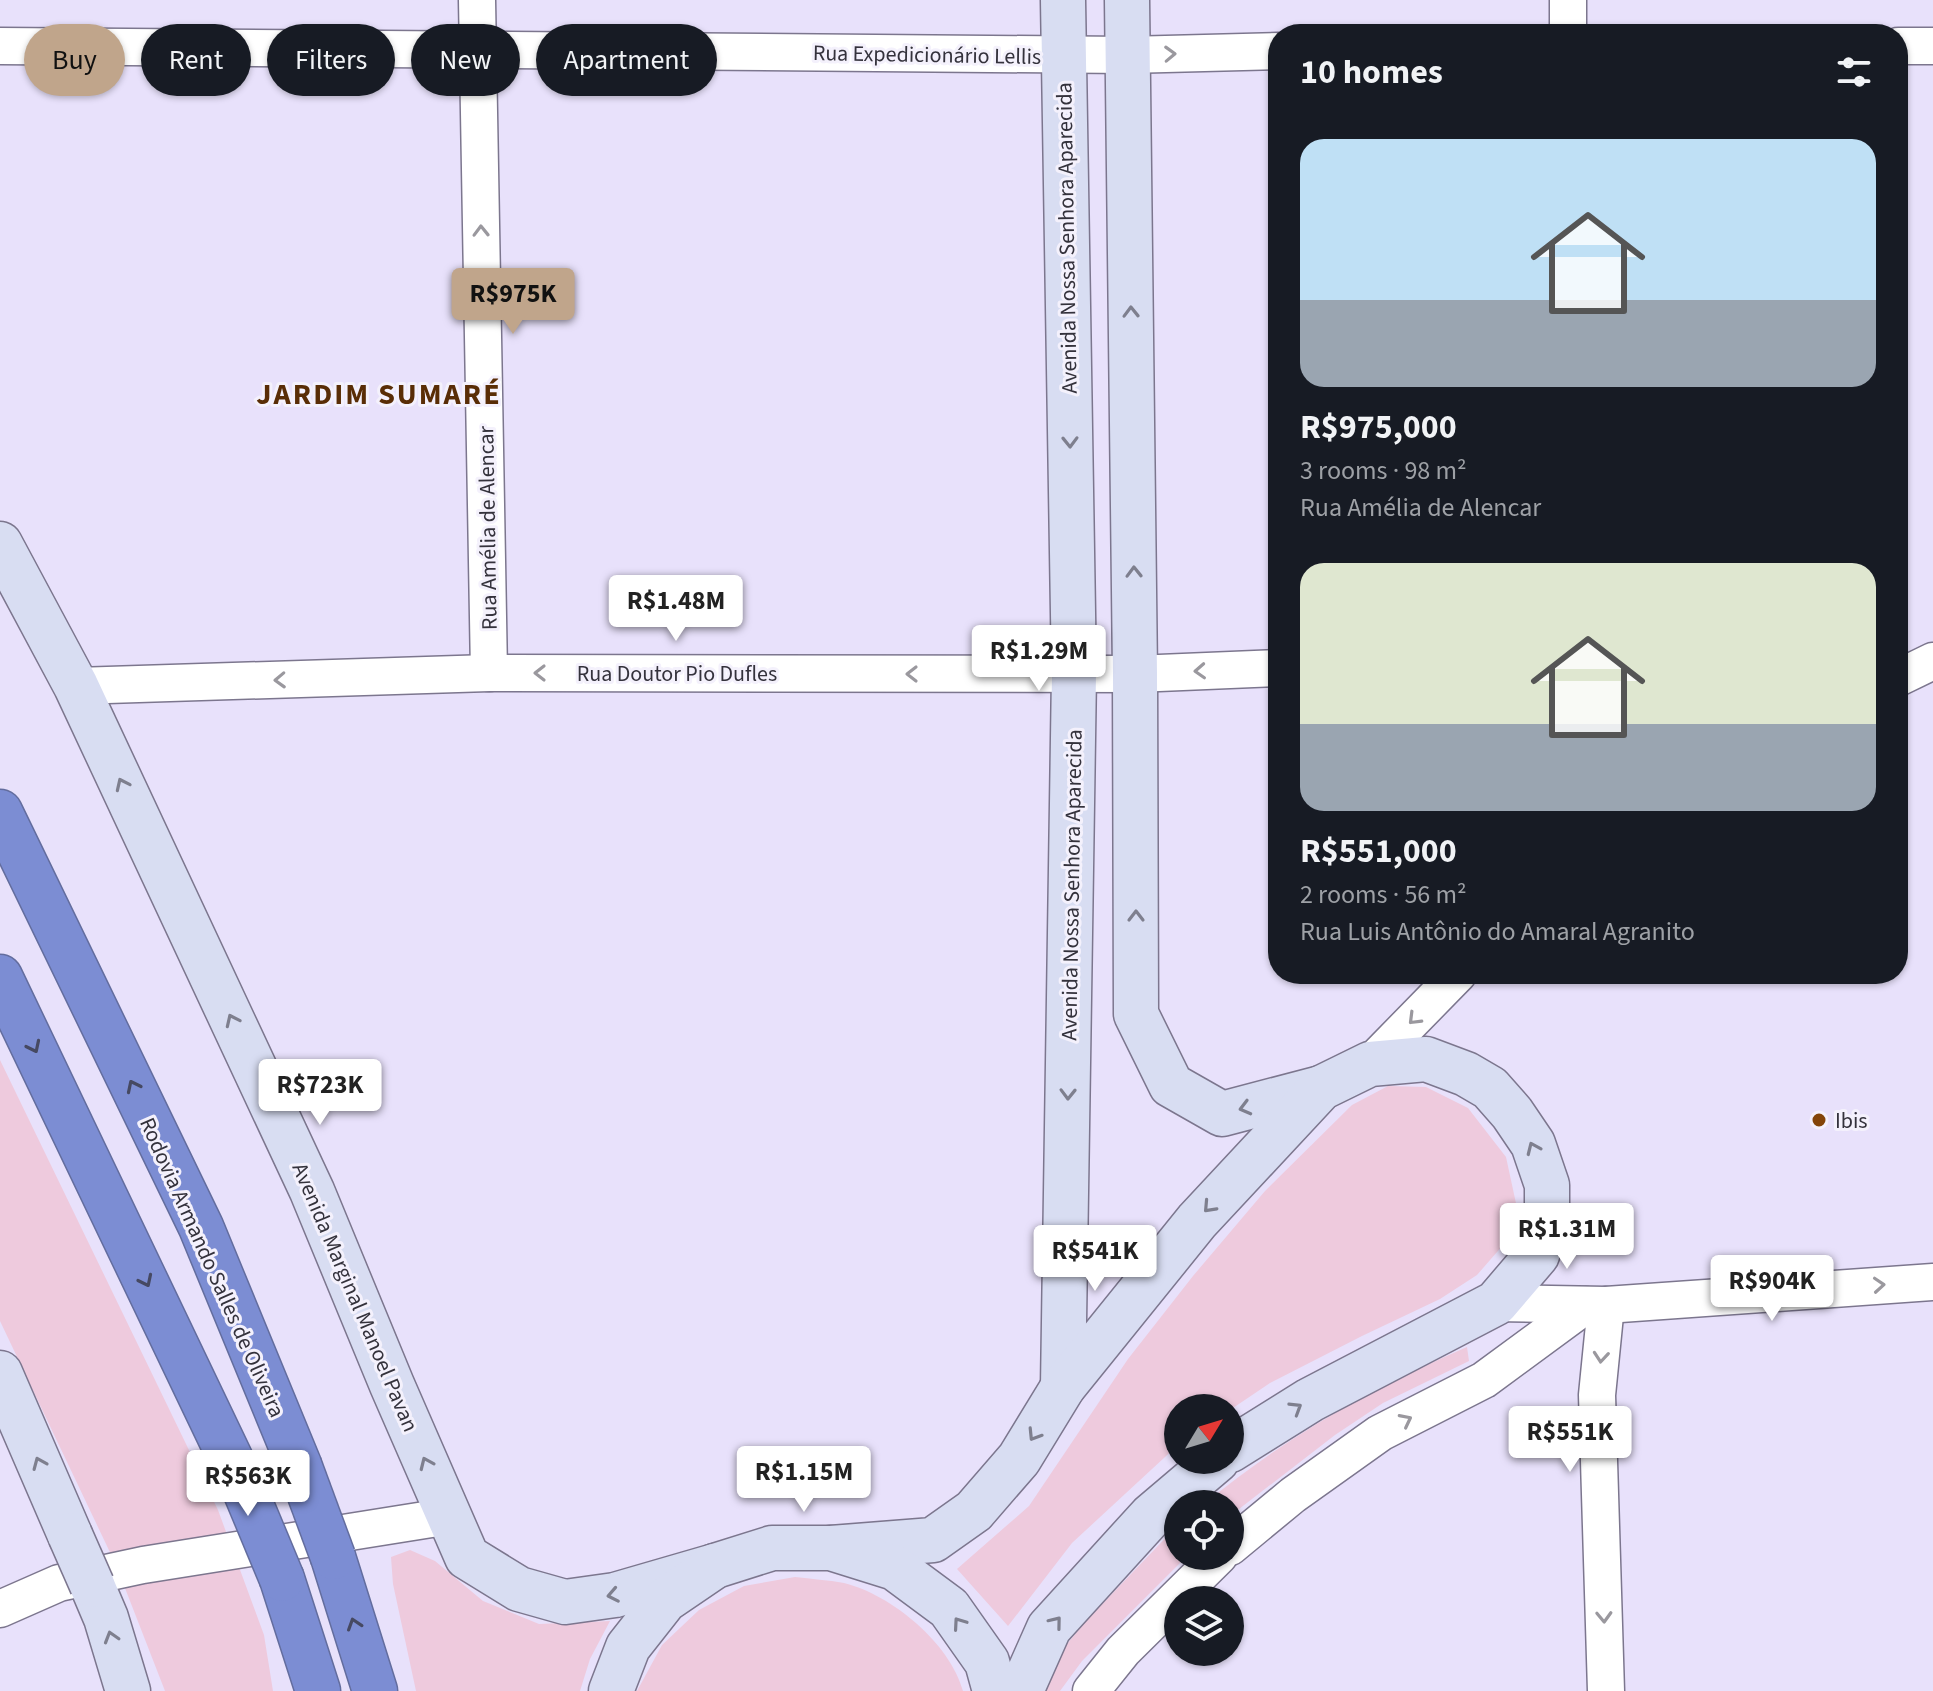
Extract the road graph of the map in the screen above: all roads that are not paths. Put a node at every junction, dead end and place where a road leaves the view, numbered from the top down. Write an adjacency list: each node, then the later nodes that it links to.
1 (477, 0): 5 (street, Rua Amélia de Alencar)
2 (1063, 0): 13 (street, Avenida Nossa Senhora Aparecida)
3 (1127, 0): 14 (street)
4 (1568, 0): 6 (street)
5 (477, 24)
6 (1568, 24)
7 (0, 46): 10 (street, Rua Expedicionário Lellis)
8 (1908, 46): 9 (street)
9 (1933, 46)
10 (411, 49)
11 (520, 49): 13 (street, Rua Expedicionário Lellis)
12 (1268, 51): 14 (street, Rua Expedicionário Lellis, one-way to 12)
13 (1063, 55): 14 (street, Rua Expedicionário Lellis); 23 (street, Avenida Nossa Senhora Aparecida, one-way to 23)
14 (1127, 55): 24 (street, one-way to 14)
15 (479, 96): 21 (street, Rua Amélia de Alencar, one-way to 15)
16 (0, 544): 25 (street, Avenida Marginal Manoel Pavan)
17 (1908, 655): 18 (street)
18 (1933, 655)
19 (1933, 661): 22 (street)
20 (1268, 668): 24 (street, Rua Doutor Pio Dufles, one-way to 24)
21 (489, 673): 23 (street, Rua Doutor Pio Dufles, one-way to 21); 25 (street, Rua Doutor Pio Dufles, one-way to 25)
22 (1908, 673)
23 (1074, 674): 24 (street, Rua Doutor Pio Dufles); 37 (street, Avenida Nossa Senhora Aparecida, one-way to 37)
24 (1135, 674): 32 (street, one-way to 24)
25 (76, 686): 40 (street, Avenida Marginal Manoel Pavan, one-way to 25)
26 (0, 806): 28 (highway)
27 (0, 812): 28 (highway, Rodovia Armando Salles de Oliveira)
28 (37, 888): 48 (highway, Rodovia Armando Salles de Oliveira, one-way to 28, bridge)
29 (0, 977): 47 (highway, one-way to 47, bridge)
30 (1448, 984): 31 (street, one-way to 31)
31 (1370, 1064): 32 (street); 34 (street, one-way to 31)
32 (1321, 1088): 37 (street, one-way to 37)
33 (1933, 1282): 35 (street, one-way to 33)
34 (1496, 1303): 35 (street); 38 (street, one-way to 34)
35 (1596, 1305): 41 (street, one-way to 35); 53 (street, one-way to 53)
36 (0, 1373): 46 (street, one-way to 36, bridge)
37 (1063, 1387): 42 (street, one-way to 42)
38 (1244, 1441)
39 (1200, 1474): 51 (street, one-way to 39)
40 (450, 1516): 43 (street, Avenida Marginal Manoel Pavan, one-way to 40); 45 (street)
41 (1244, 1535)
42 (831, 1548): 43 (street, Avenida Marginal Manoel Pavan); 50 (street, one-way to 42)
43 (715, 1566): 49 (street)
44 (1205, 1570): 52 (street)
45 (0, 1609)
46 (128, 1691)
47 (318, 1691)
48 (375, 1691)
49 (611, 1691)
50 (995, 1691)
51 (1021, 1691)
52 (1091, 1691)
53 (1606, 1691)

